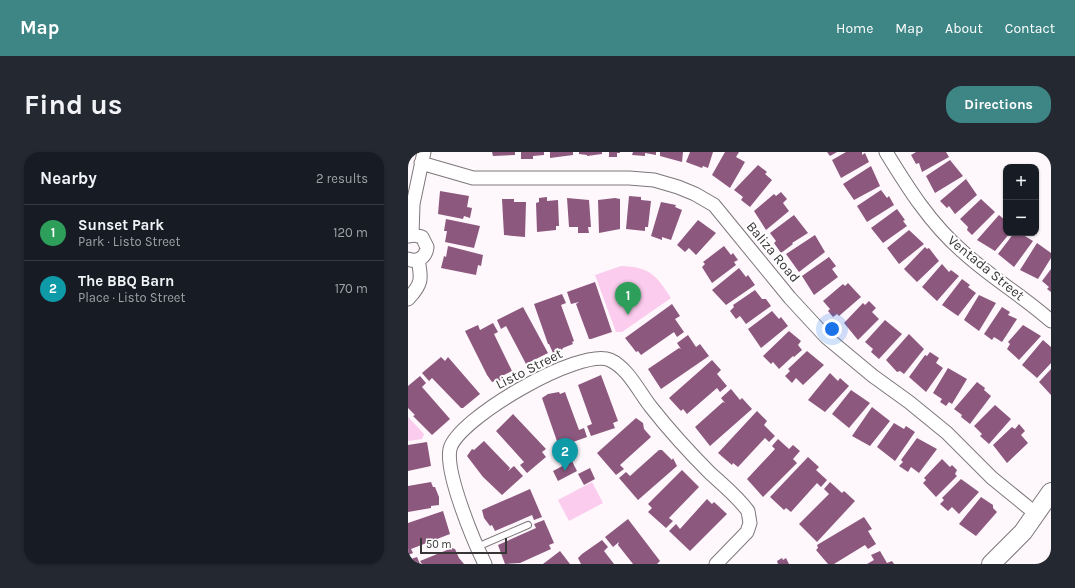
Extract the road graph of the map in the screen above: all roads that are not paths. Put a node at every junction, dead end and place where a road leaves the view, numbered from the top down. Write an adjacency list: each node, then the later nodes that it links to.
1 (886, 152): 6 (street, Ventada Street)
2 (422, 158): 3 (street); 8 (street, Baliza Road)
3 (410, 235): 4 (street)
4 (413, 260): 5 (street)
5 (408, 299)
6 (1051, 321)
7 (1051, 492): 8 (street)
8 (1035, 513): 13 (street)
9 (528, 525): 10 (lane)
10 (477, 547): 11 (street, Listo Street); 12 (street, Listo Street)
11 (485, 564)
12 (716, 564)
13 (991, 564)

